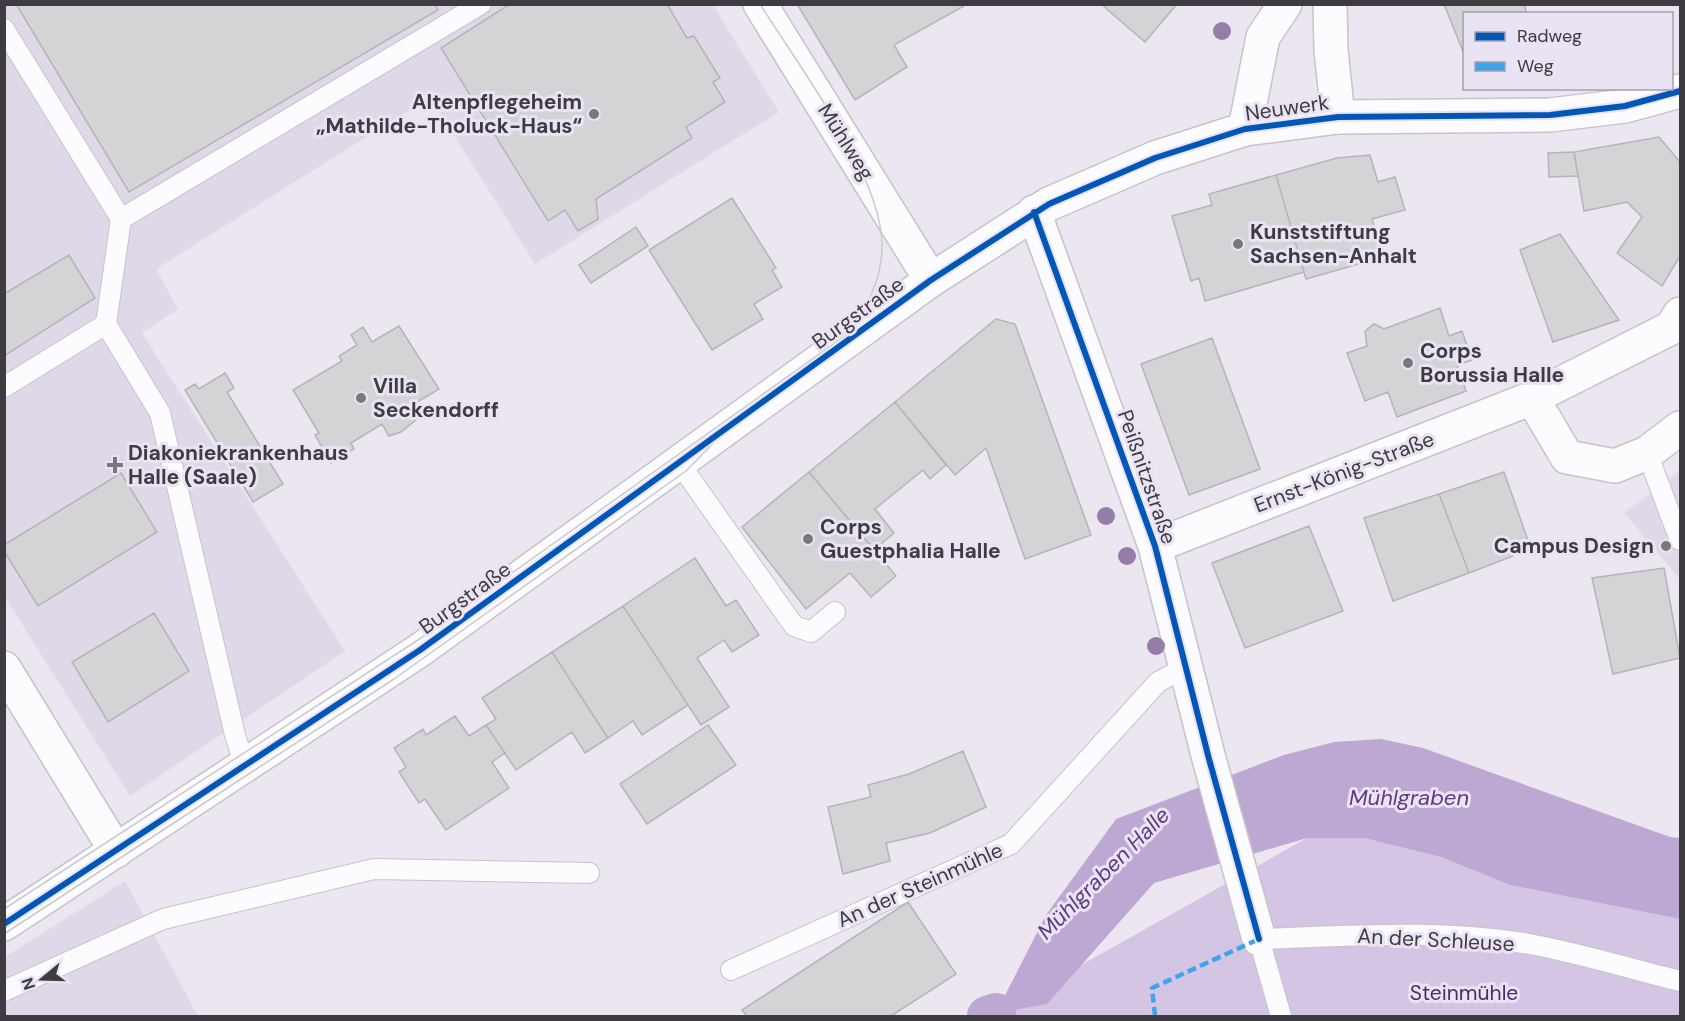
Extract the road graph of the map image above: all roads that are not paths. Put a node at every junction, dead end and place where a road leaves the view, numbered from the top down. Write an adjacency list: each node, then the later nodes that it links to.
1 (481, 4): 10 (lane)
2 (760, 4): 11 (street, Mühlweg)
3 (1285, 4): 8 (street)
4 (1330, 4): 7 (street)
5 (4, 29): 10 (lane)
6 (1680, 91): 7 (street, Neuwerk)
7 (1338, 117): 8 (street, Neuwerk)
8 (1245, 129): 9 (street, Neuwerk)
9 (1034, 212): 11 (street, Neuwerk); 20 (street, Peißnitzstraße)
10 (121, 219): 12 (lane)
11 (931, 280): 18 (street, Burgstraße)
12 (106, 324): 14 (lane); 24 (lane)
13 (1677, 330): 15 (street, Ernst-König-Straße)
14 (4, 387)
15 (1532, 398): 17 (street); 20 (street, Ernst-König-Straße)
16 (1680, 428): 17 (street)
17 (1647, 453): 19 (lane)
18 (680, 465): 21 (lane); 24 (street, Burgstraße)
19 (1680, 540)
20 (1155, 546): 22 (street, Peißnitzstraße)
21 (835, 612)
22 (1186, 667): 28 (street, Peißnitzstraße); 29 (lane, An der Steinmühle)
23 (4, 668): 25 (street)
24 (245, 767): 25 (street, Burgstraße)
25 (116, 851): 27 (street, Burgstraße)
26 (589, 873): 31 (lane)
27 (4, 924)
28 (1259, 939): 30 (lane, An der Schleuse); 32 (lane)
29 (731, 970)
30 (1680, 981)
31 (4, 991)
32 (1281, 1017)

